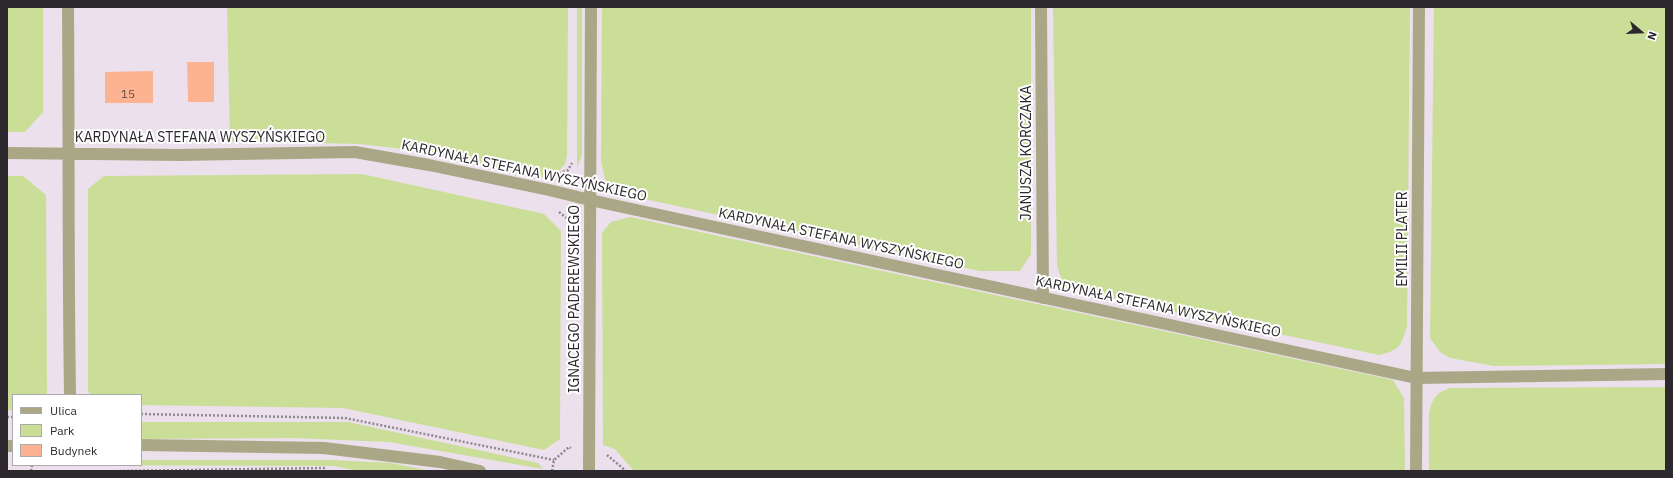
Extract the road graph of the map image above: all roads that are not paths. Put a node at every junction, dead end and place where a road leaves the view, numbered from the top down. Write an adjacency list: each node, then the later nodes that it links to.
1 (68, 7): 6 (street)
2 (591, 7): 7 (street, IGNACEGO PADEREWSKIEGO)
3 (1041, 7): 8 (street, JANUSZA KORCZAKA)
4 (1419, 7): 10 (street, EMILII PLATER)
5 (7, 153): 6 (street, KARDYNAŁA STEFANA WYSZYŃSKIEGO)
6 (69, 154): 7 (street, KARDYNAŁA STEFANA WYSZYŃSKIEGO); 11 (street)
7 (590, 200): 8 (street, KARDYNAŁA STEFANA WYSZYŃSKIEGO); 14 (street, IGNACEGO PADEREWSKIEGO)
8 (1043, 298): 10 (street, KARDYNAŁA STEFANA WYSZYŃSKIEGO)
9 (1666, 374): 10 (street, KARDYNAŁA STEFANA WYSZYŃSKIEGO)
10 (1416, 378): 15 (street, EMILII PLATER)
11 (70, 394)
12 (142, 445): 13 (street)
13 (480, 471)
14 (589, 471)
15 (1416, 471)

